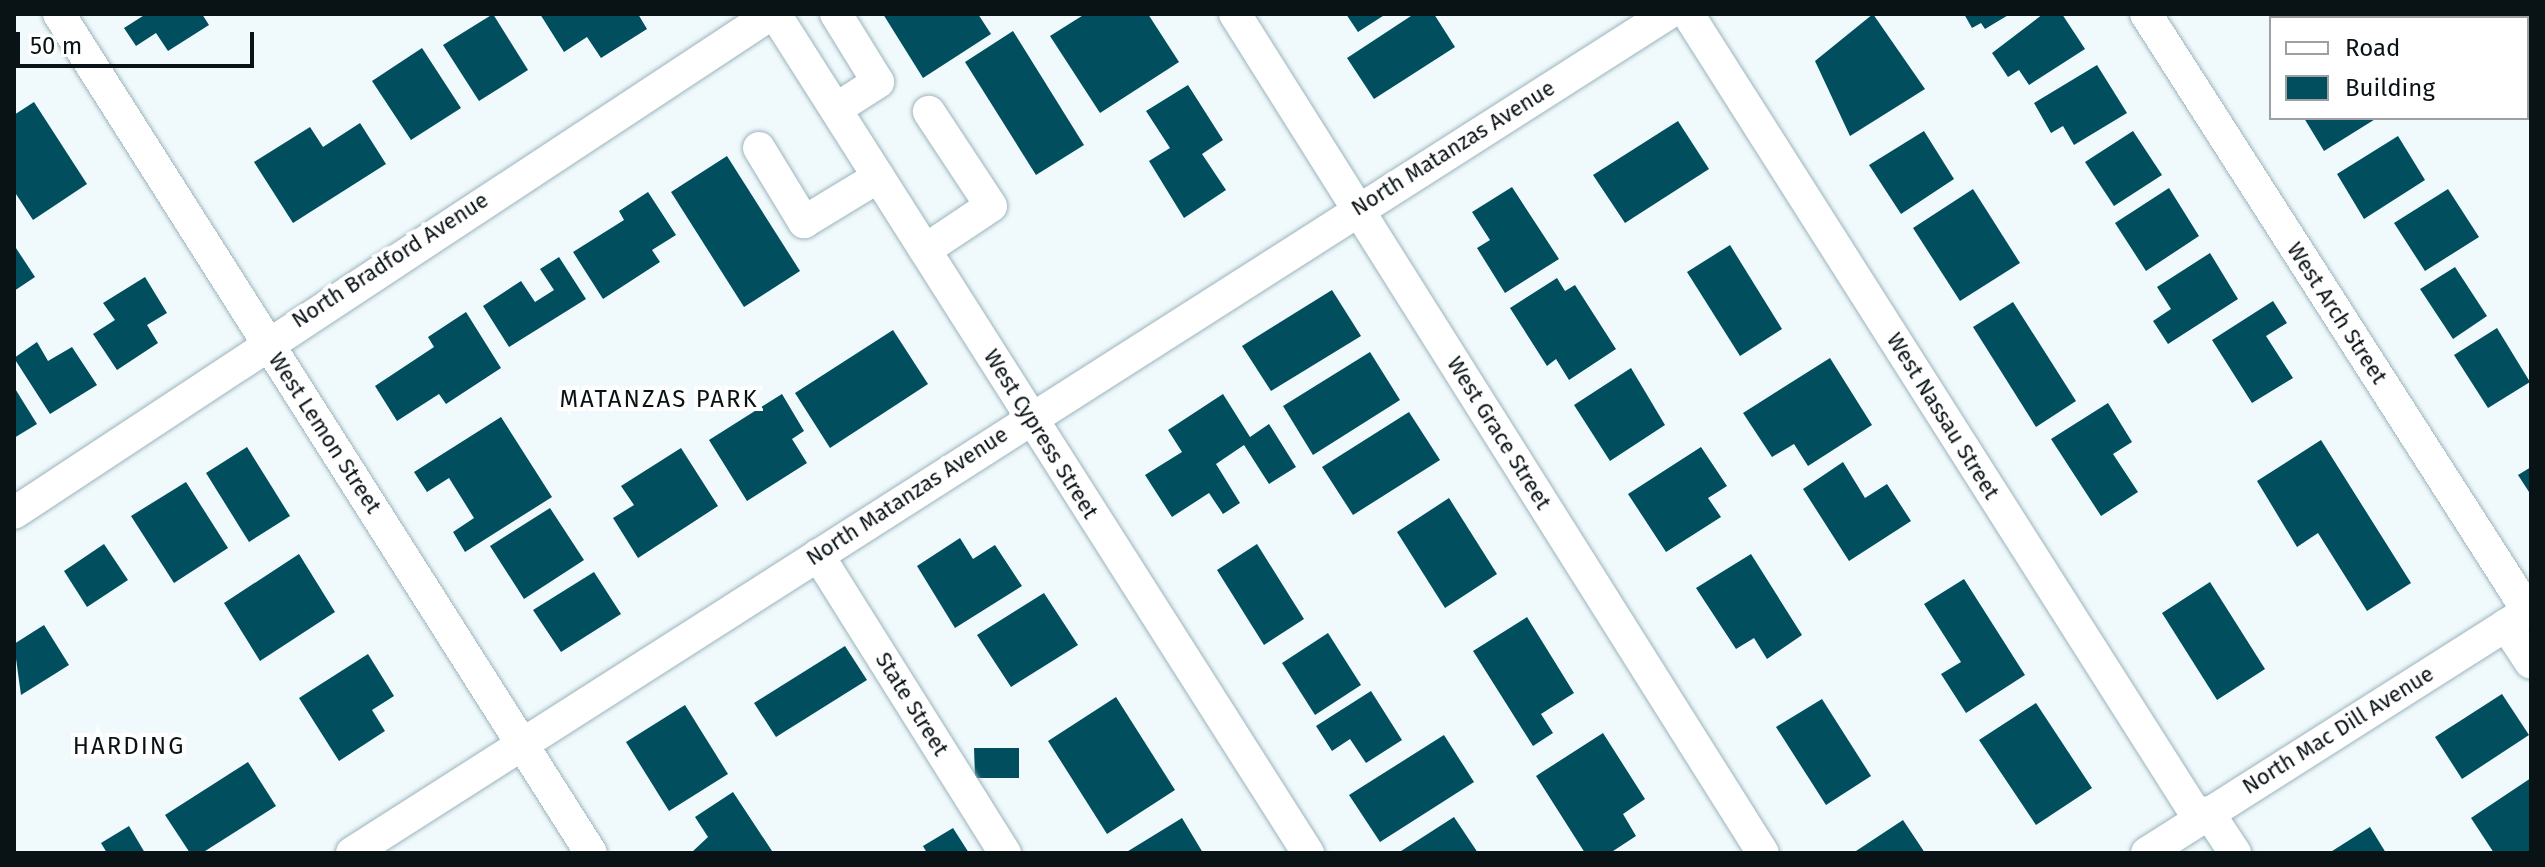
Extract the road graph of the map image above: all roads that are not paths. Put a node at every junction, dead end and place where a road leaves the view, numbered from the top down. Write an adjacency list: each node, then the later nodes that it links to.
1 (59, 14): 14 (street, West Lemon Street)
2 (773, 14): 8 (street, West Cypress Street); 14 (street, North Bradford Avenue)
3 (836, 14): 8 (street)
4 (1235, 14): 12 (street, West Grace Street)
5 (1667, 14): 12 (street, North Matanzas Avenue)
6 (1688, 14): 21 (street, West Nassau Street)
7 (2146, 14): 18 (street, West Arch Street)
8 (836, 109): 11 (street, West Cypress Street)
9 (929, 112): 13 (street)
10 (759, 148): 11 (street)
11 (878, 177): 13 (street, West Cypress Street)
12 (1358, 208): 15 (street, North Matanzas Avenue); 26 (street, West Grace Street)
13 (925, 250): 15 (street, West Cypress Street)
14 (267, 344): 16 (street, North Bradford Avenue); 20 (street, West Lemon Street)
15 (1029, 415): 17 (street, North Matanzas Avenue); 25 (street, West Cypress Street)
16 (14, 513)
17 (818, 555): 20 (street, North Matanzas Avenue); 24 (street, State Street)
18 (2522, 615): 19 (street, West Arch Street); 21 (street, North Mac Dill Avenue)
19 (2531, 663)
20 (523, 744): 22 (street, North Matanzas Avenue); 23 (street, West Lemon Street)
21 (2203, 815): 27 (street, North Mac Dill Avenue); 28 (street, West Nassau Street)
22 (352, 853)
23 (591, 853)
24 (1005, 853)
25 (1308, 853)
26 (1763, 853)
27 (2147, 853)
28 (2235, 853)

